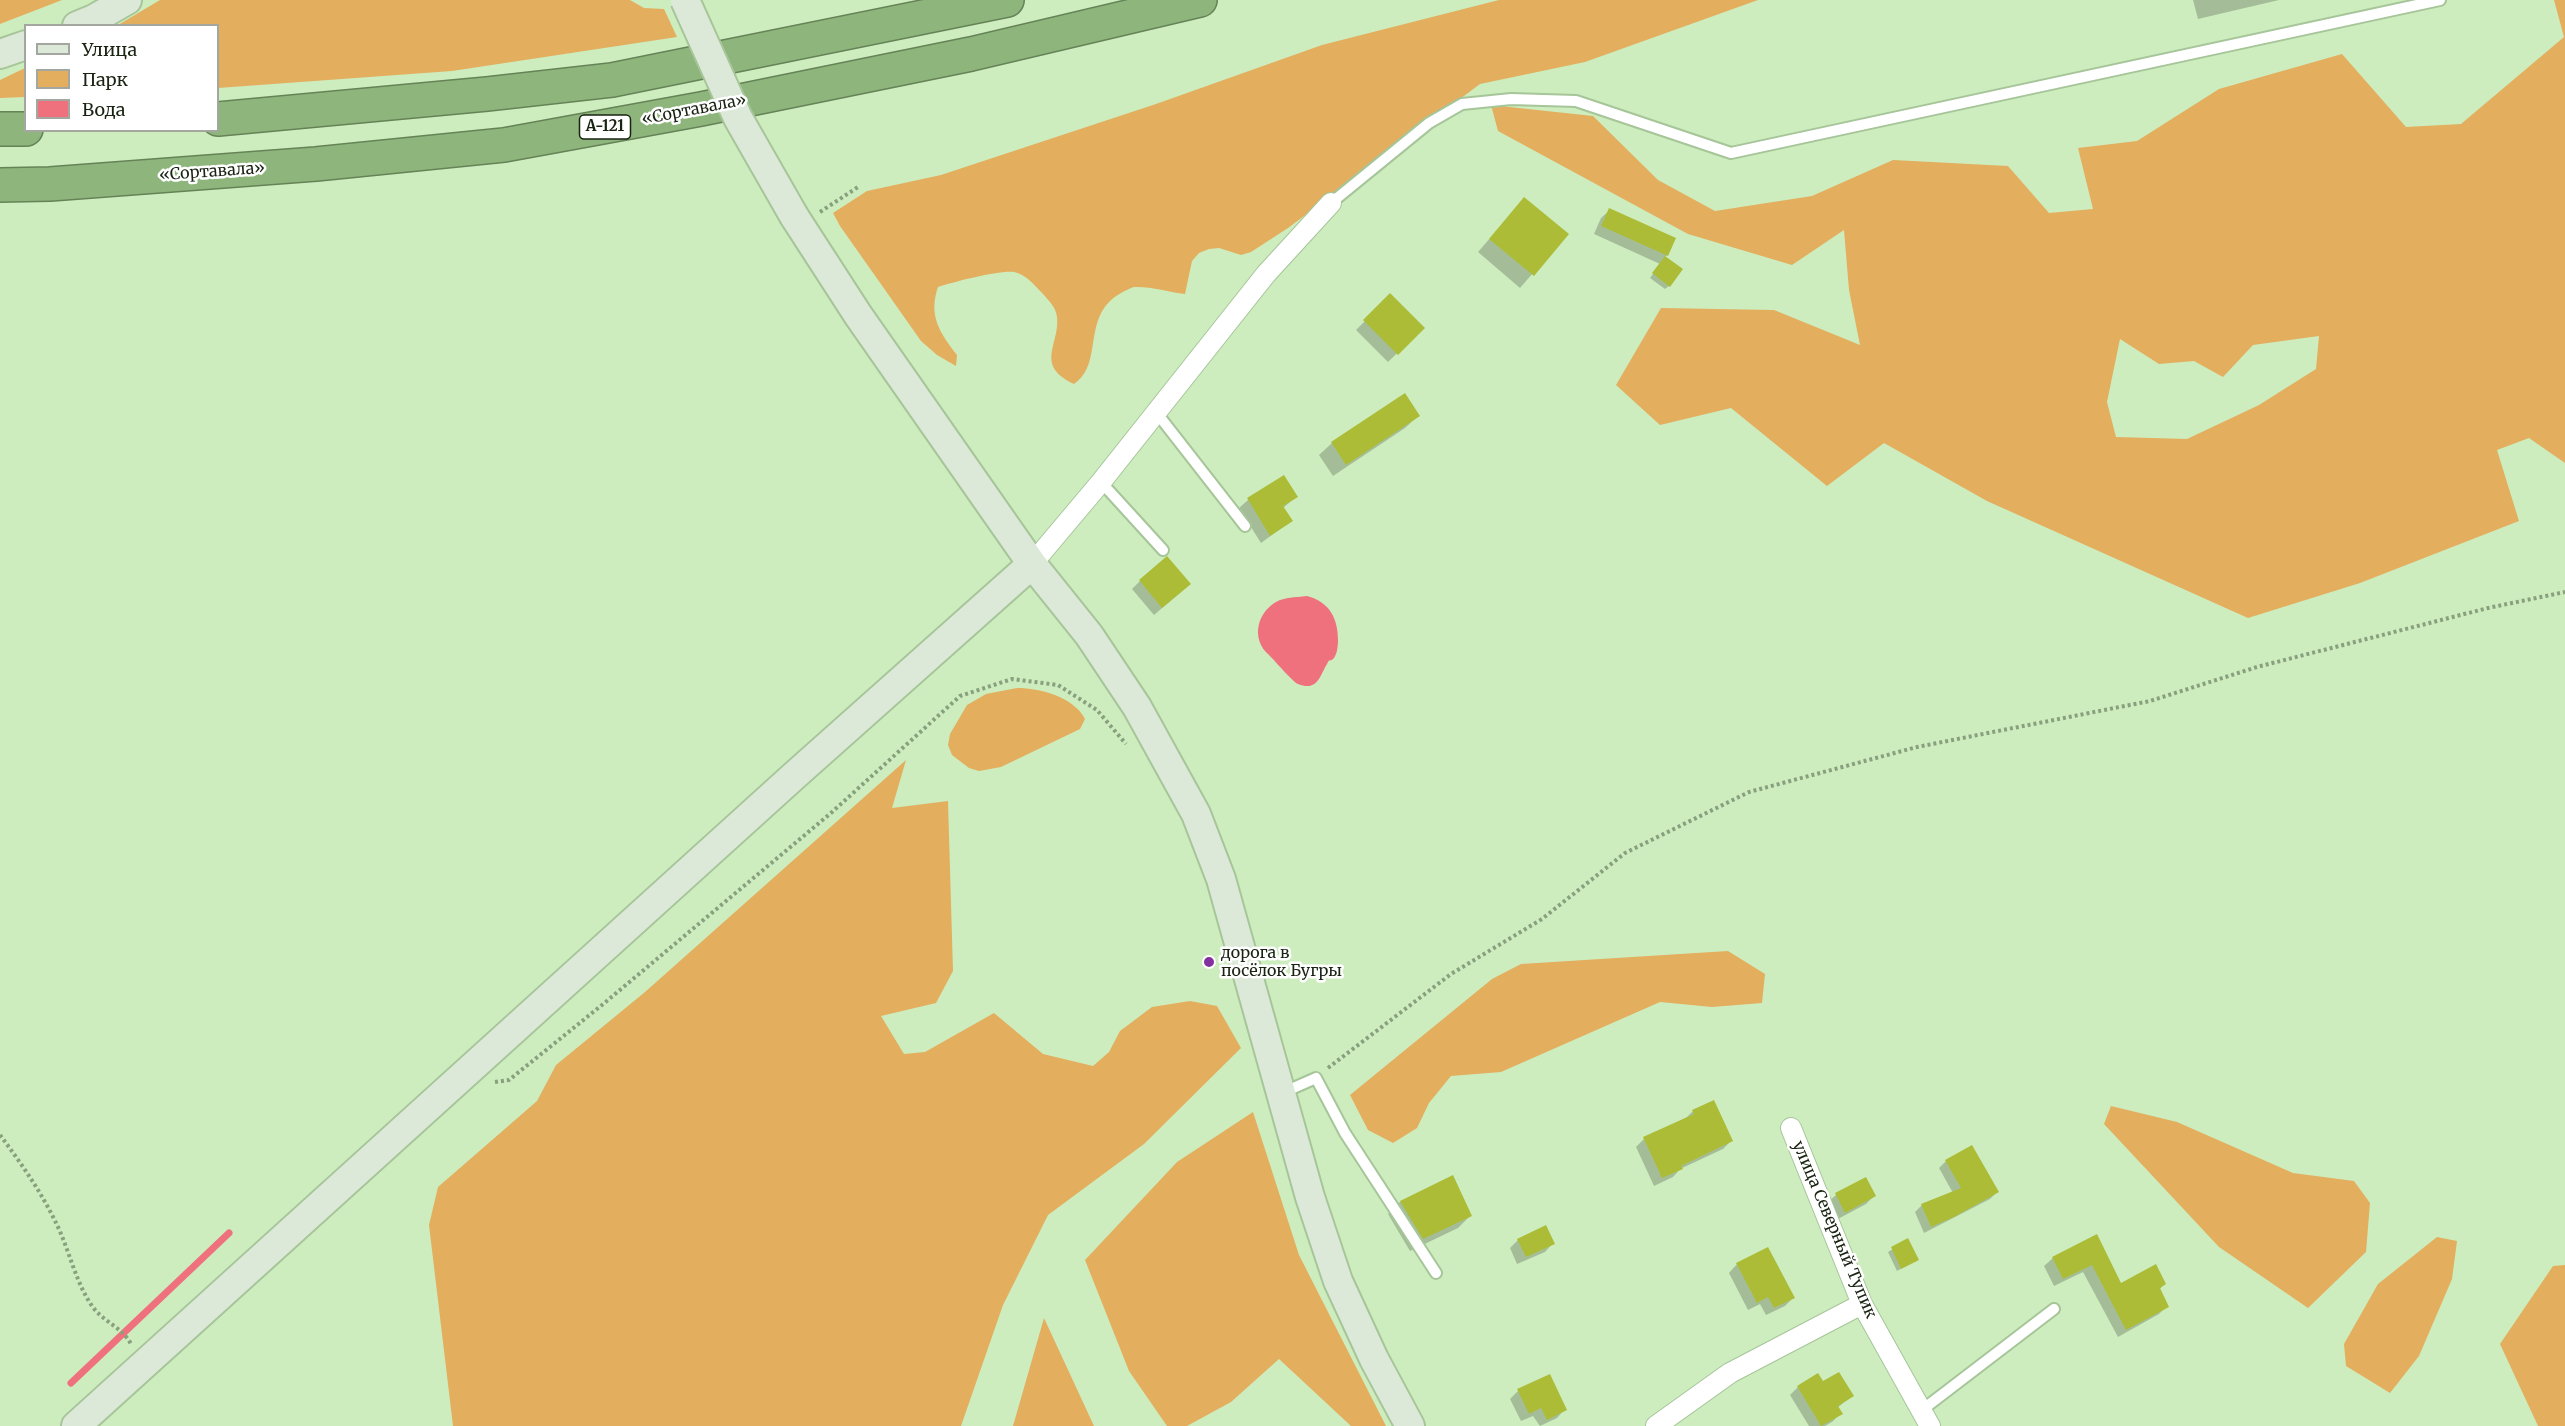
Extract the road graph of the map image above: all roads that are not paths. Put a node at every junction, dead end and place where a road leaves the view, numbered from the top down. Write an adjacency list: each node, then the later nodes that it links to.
1 (127, 0): 6 (main road)
2 (685, 0): 18 (main road, bridge)
3 (1007, 0): 9 (highway)
4 (1200, 0): 12 (highway, «Сортавала» / А-121)
5 (2440, 0): 13 (lane)
6 (82, 24)
7 (24, 46): 8 (main road)
8 (0, 54)
9 (219, 118)
10 (0, 129): 11 (highway)
11 (24, 129)
12 (0, 185)
13 (1331, 203): 14 (street)
14 (1156, 412): 15 (street); 16 (lane)
15 (1101, 482): 17 (lane); 18 (street)
16 (1245, 526)
17 (1163, 550)
18 (1032, 564): 19 (main road); 25 (main road)
19 (1281, 1093): 21 (lane); 26 (main road)
20 (1791, 1128): 22 (street, улица Северный Тупик)
21 (1436, 1273)
22 (1862, 1304): 24 (street, улица Северный Тупик); 27 (street)
23 (2054, 1309): 24 (lane)
24 (1926, 1418)
25 (76, 1426)
26 (1410, 1426)
27 (1656, 1426)

